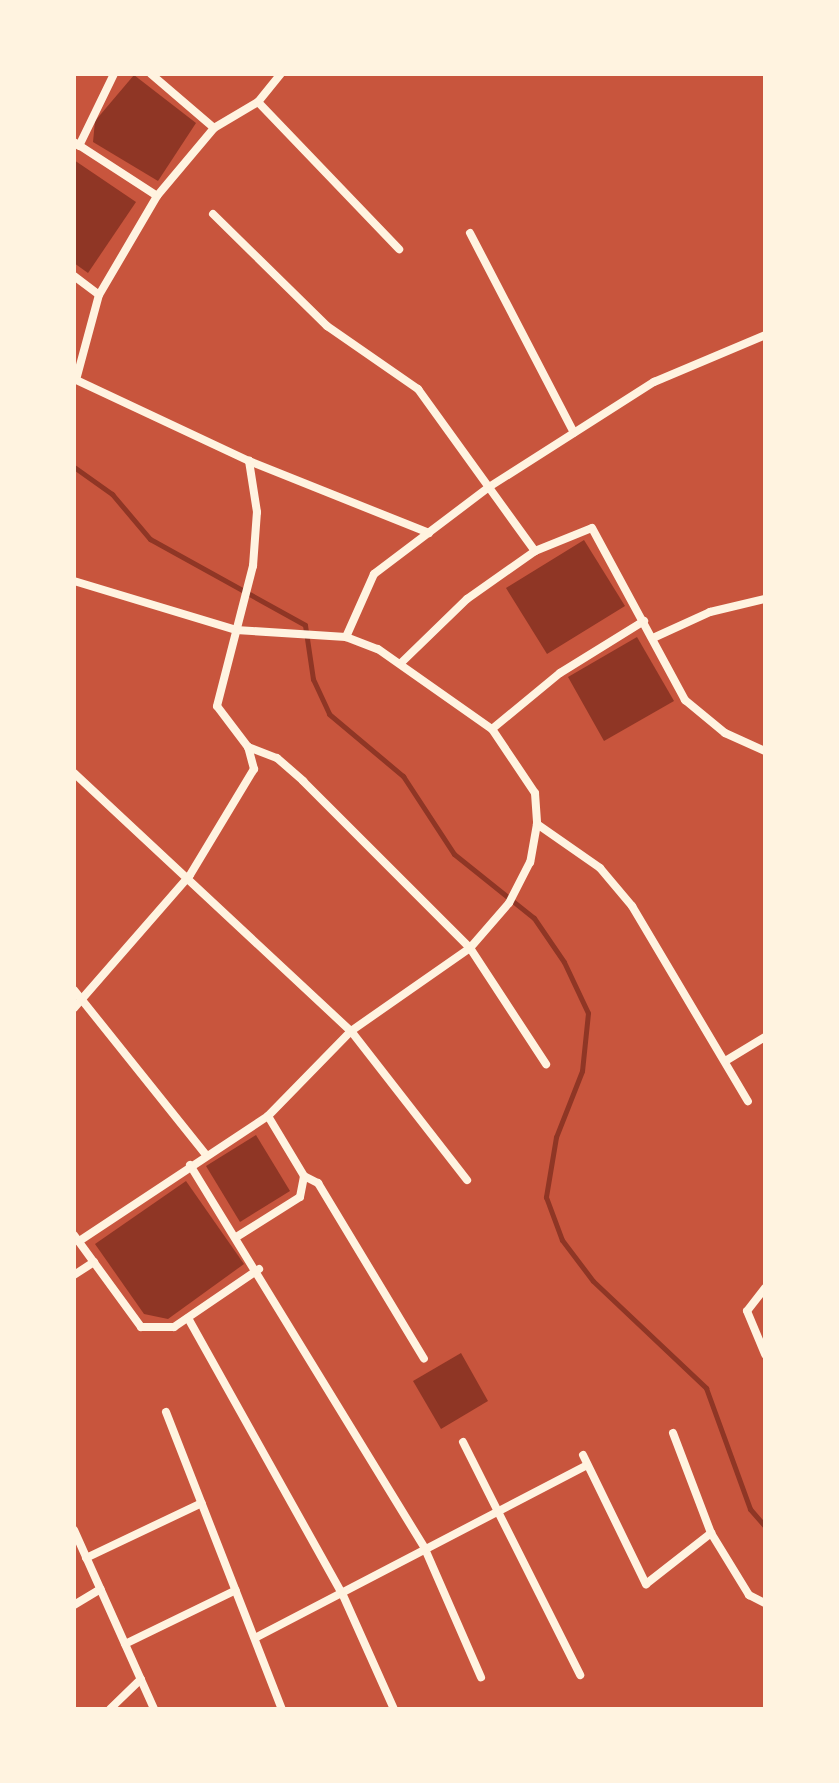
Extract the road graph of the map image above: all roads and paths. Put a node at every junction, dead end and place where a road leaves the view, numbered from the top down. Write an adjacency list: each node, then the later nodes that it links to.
1 (114, 74): 6 (street)
2 (151, 74): 5 (street)
3 (281, 74): 4 (street)
4 (258, 102): 5 (street); 10 (street)
5 (214, 128): 7 (street)
6 (76, 144): 7 (street)
7 (157, 196): 12 (street)
8 (213, 214): 17 (street)
9 (470, 233): 15 (street)
10 (399, 249)
11 (74, 276): 12 (street)
12 (99, 295): 14 (street)
13 (765, 335): 15 (street)
14 (75, 379): 16 (street)
15 (574, 433): 17 (street)
16 (249, 461): 18 (street); 23 (street)
17 (489, 487): 18 (street); 19 (street)
18 (429, 533): 24 (street)
19 (535, 551): 22 (street); 26 (street)
20 (74, 581): 23 (street)
21 (765, 599): 25 (street)
22 (644, 621): 25 (street); 27 (street)
23 (236, 630): 24 (street); 28 (street)
24 (346, 637): 26 (street)
25 (653, 638): 29 (street)
26 (401, 663): 27 (street)
27 (492, 729): 31 (street)
28 (248, 747): 32 (street); 33 (street)
29 (765, 751)
30 (74, 773): 32 (street)
31 (537, 824): 33 (street); 39 (street)
32 (190, 875): 35 (street); 37 (street)
33 (470, 948): 37 (street); 40 (street)
34 (74, 990): 35 (street)
35 (82, 999): 36 (street); 43 (street)
36 (74, 1008)
37 (351, 1031): 42 (street); 46 (street)
38 (765, 1037): 39 (street)
39 (727, 1060): 41 (street)
40 (546, 1064)
41 (748, 1101)
42 (268, 1116): 43 (street); 45 (street)
43 (206, 1155): 44 (street)
44 (190, 1165): 47 (street); 48 (street)
45 (304, 1176): 47 (street); 55 (street)
46 (467, 1180)
47 (238, 1236): 50 (street)
48 (76, 1238): 49 (street)
49 (94, 1262): 51 (street); 53 (street)
50 (259, 1269): 53 (street); 65 (street)
51 (74, 1275)
52 (765, 1288): 54 (street)
53 (188, 1318): 69 (street)
54 (765, 1354)
55 (424, 1359)
56 (166, 1412): 61 (street)
57 (673, 1433): 64 (street)
58 (463, 1442): 62 (street)
59 (583, 1455): 60 (street)
60 (586, 1466): 62 (street); 64 (street)
61 (202, 1503): 66 (street); 68 (street)
62 (500, 1511): 65 (street); 74 (street)
63 (74, 1530): 66 (street)
64 (711, 1533): 70 (street)
65 (425, 1549): 69 (street); 75 (street)
66 (86, 1558): 67 (street)
67 (101, 1589): 71 (street); 73 (street)
68 (236, 1590): 72 (street); 73 (street)
69 (342, 1593): 72 (street); 80 (street)
70 (765, 1603)
71 (74, 1605)
72 (255, 1638): 79 (street)
73 (125, 1644): 76 (street)
74 (580, 1675)
75 (481, 1677)
76 (141, 1679): 77 (street); 78 (street)
77 (110, 1709)
78 (154, 1709)
79 (282, 1709)
80 (394, 1709)

